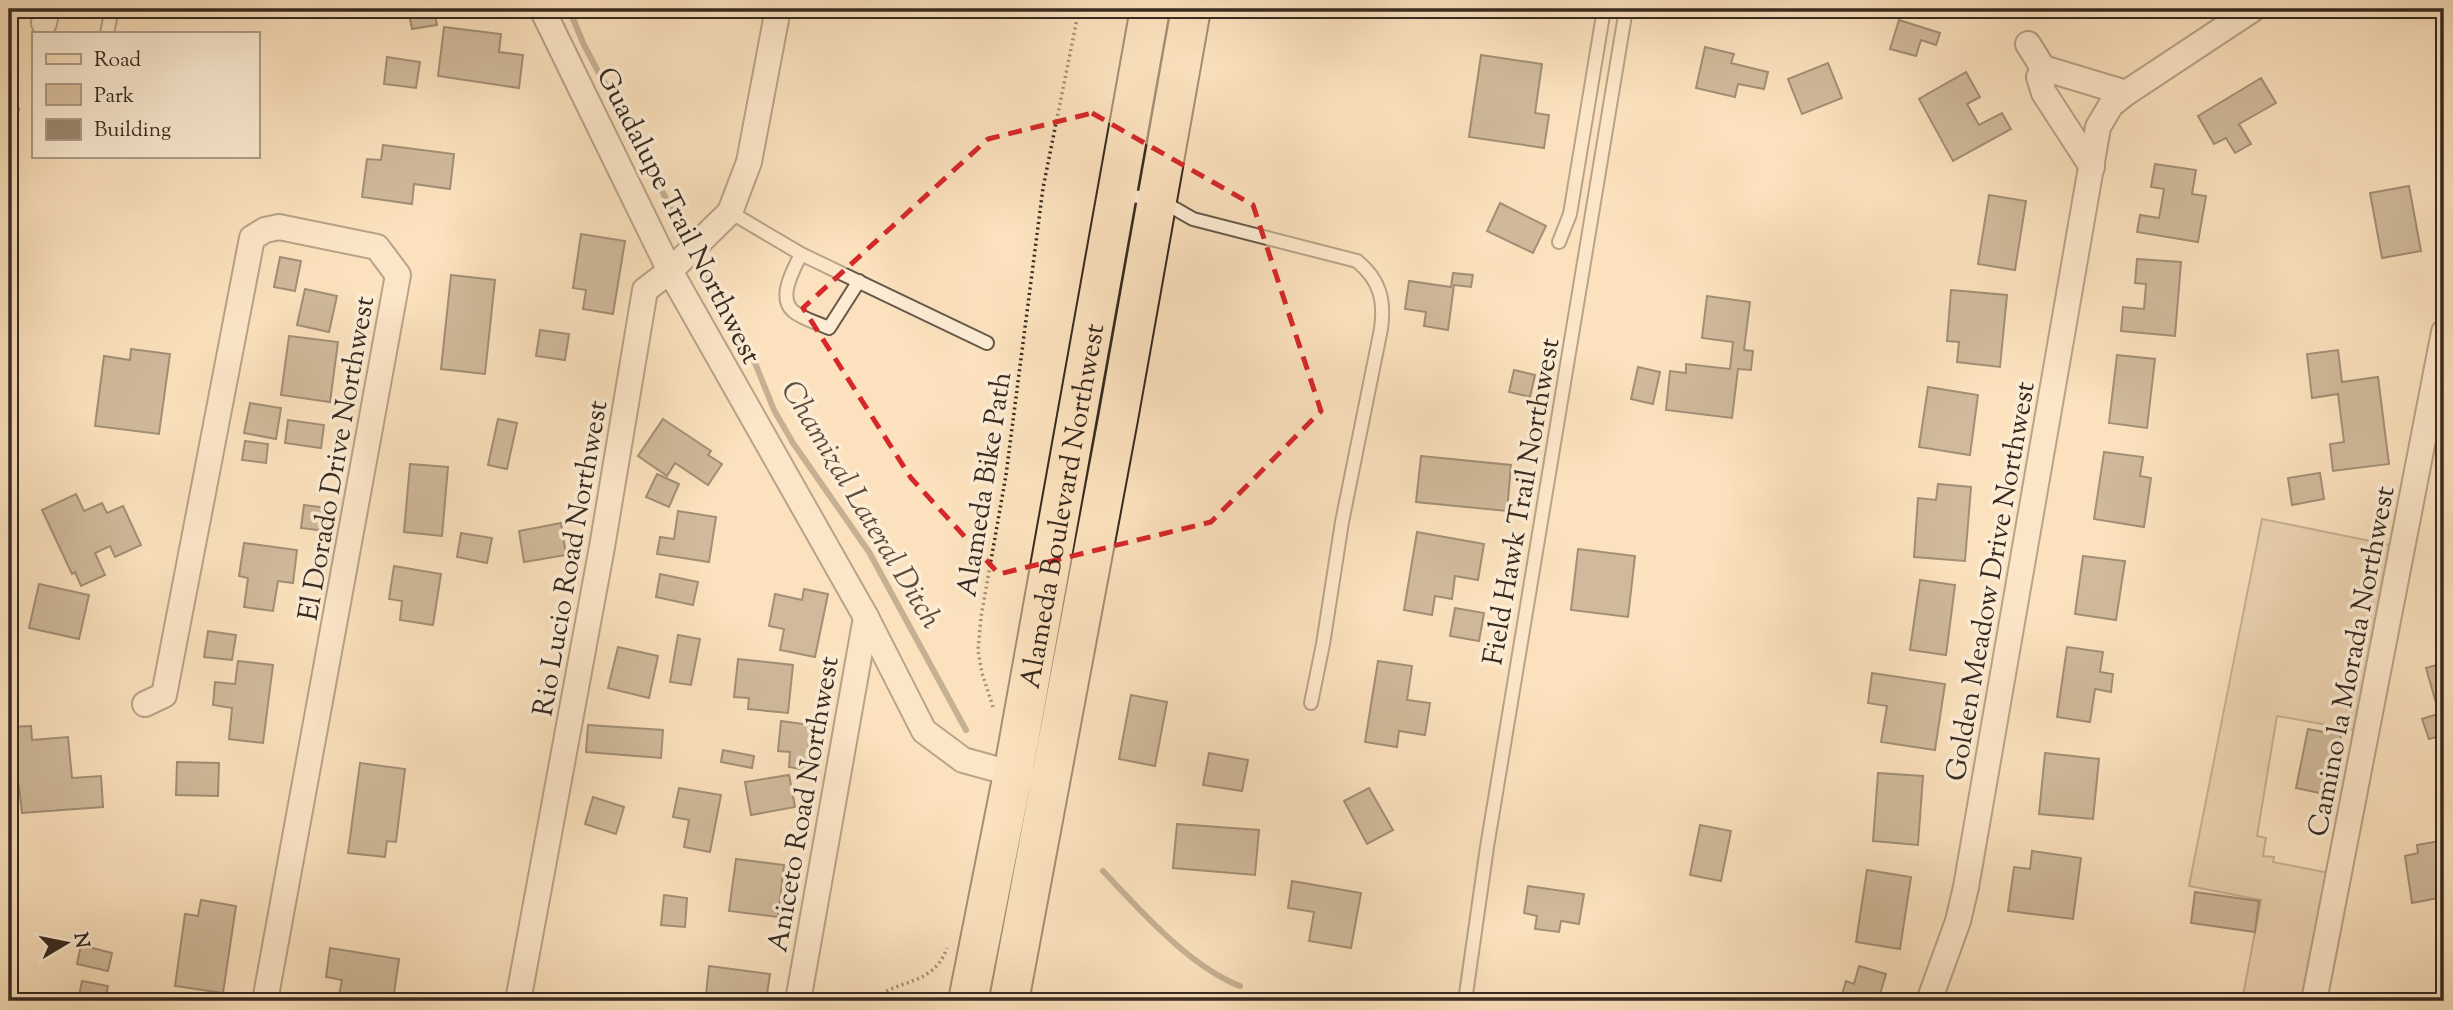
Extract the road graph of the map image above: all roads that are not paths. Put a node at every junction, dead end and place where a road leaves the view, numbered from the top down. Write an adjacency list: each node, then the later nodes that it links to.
1 (112, 9): 9 (lane)
2 (542, 9): 19 (street, Guadalupe Trail Northwest)
3 (778, 9): 16 (street, Rio Lucio Road Northwest)
4 (1150, 9): 14 (main road, Alameda Boulevard Northwest)
5 (1191, 9): 15 (main road, Alameda Boulevard Northwest)
6 (1604, 9): 17 (lane)
7 (1626, 9): 32 (lane, Field Hawk Trail Northwest)
8 (2252, 9): 12 (street, Golden Meadow Drive Northwest)
9 (107, 32)
10 (2028, 44): 11 (street)
11 (2043, 68): 12 (street); 13 (street)
12 (2126, 93): 13 (street, Golden Meadow Drive Northwest)
13 (2092, 167): 33 (street, Golden Meadow Drive Northwest)
14 (1117, 195): 15 (lane); 26 (main road, Alameda Boulevard Northwest)
15 (1158, 199): 24 (lane); 26 (main road, Alameda Boulevard Northwest)
16 (730, 212): 18 (lane); 19 (street, Rio Lucio Road Northwest)
17 (1559, 242)
18 (801, 254): 20 (lane); 20 (lane)
19 (670, 271): 23 (street, Guadalupe Trail Northwest); 28 (street, Rio Lucio Road Northwest)
20 (859, 281): 22 (lane)
21 (2444, 332): 34 (street, Camino la Morada Northwest)
22 (987, 343)
23 (866, 617): 26 (street, Guadalupe Trail Northwest); 29 (street, Aniceto Road Northwest)
24 (1311, 703)
25 (145, 704): 27 (street, El Dorado Drive Northwest)
26 (1031, 779): 30 (main road, Alameda Boulevard Northwest); 31 (main road, Alameda Boulevard Northwest)
27 (265, 1001)
28 (519, 1001)
29 (798, 1001)
30 (968, 1001)
31 (1009, 1001)
32 (1465, 1001)
33 (1929, 1001)
34 (2314, 1001)

